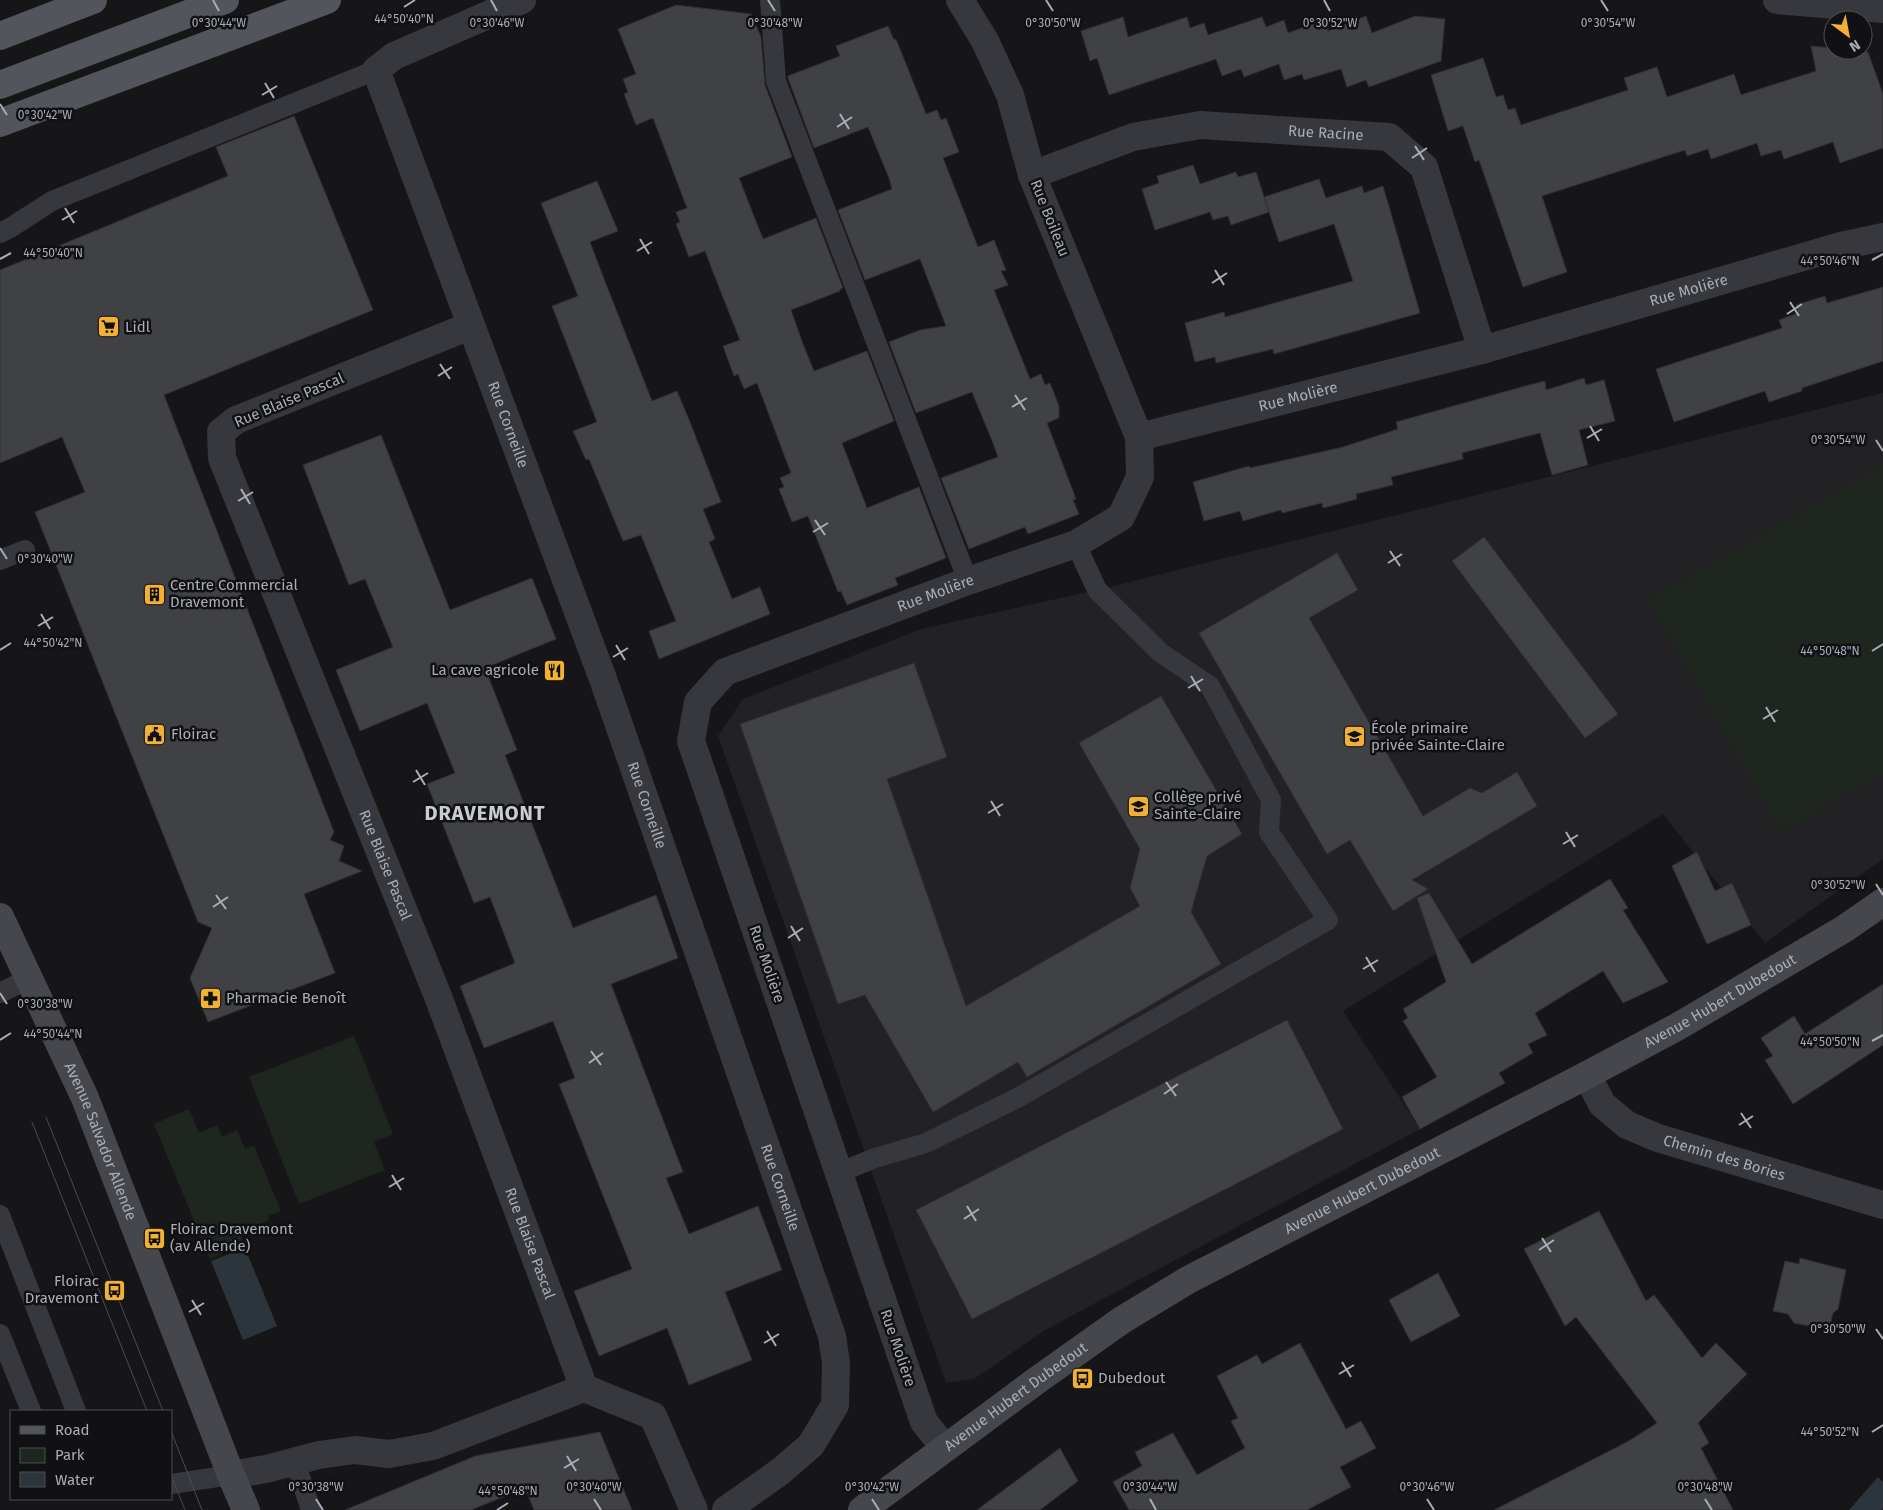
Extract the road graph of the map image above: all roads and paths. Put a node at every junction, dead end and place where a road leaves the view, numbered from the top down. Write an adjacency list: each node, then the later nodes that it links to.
1 (93, 0): 9 (main road)
2 (226, 0): 11 (main road)
3 (326, 0): 12 (main road)
4 (522, 0): 10 (street)
5 (770, 0): 22 (lane)
6 (960, 0): 13 (street, Rue Boileau)
7 (1776, 0): 8 (street)
8 (1883, 10)
9 (0, 36)
10 (376, 70): 14 (lane); 16 (street, Rue Corneille)
11 (0, 86)
12 (0, 123)
13 (1032, 175): 17 (street, Rue Racine); 18 (street, Rue Boileau)
14 (5, 230)
15 (1883, 237): 17 (street, Rue Molière)
16 (470, 326): 32 (street, Rue Blaise Pascal); 42 (street, Rue Corneille)
17 (1482, 350): 18 (street, Rue Molière)
18 (1139, 437): 19 (street, Rue Molière)
19 (1076, 544): 22 (street, Rue Molière); 28 (lane)
20 (25, 550): 21 (lane)
21 (0, 560)
22 (968, 581): 28 (street, Rue Molière)
23 (1883, 902): 27 (main road, Avenue Hubert Dubedout)
24 (0, 917): 25 (main road, Avenue Salvador Allende)
25 (28, 979): 26 (lane); 37 (main road, Avenue Salvador Allende)
26 (0, 993)
27 (1587, 1075): 29 (street, Chemin des Bories); 35 (main road, Avenue Hubert Dubedout)
28 (838, 1174): 35 (street, Rue Molière)
29 (1883, 1205)
30 (0, 1215): 34 (lane)
31 (0, 1334): 33 (lane)
32 (584, 1388): 36 (street); 41 (street)
33 (31, 1410)
34 (76, 1410)
35 (945, 1448): 43 (main road, Avenue Hubert Dubedout)
36 (295, 1462): 37 (street); 40 (lane)
37 (231, 1475): 38 (lane); 39 (main road, Avenue Salvador Allende)
38 (172, 1484)
39 (246, 1510)
40 (311, 1510)
41 (694, 1510)
42 (726, 1510)
43 (862, 1510)

